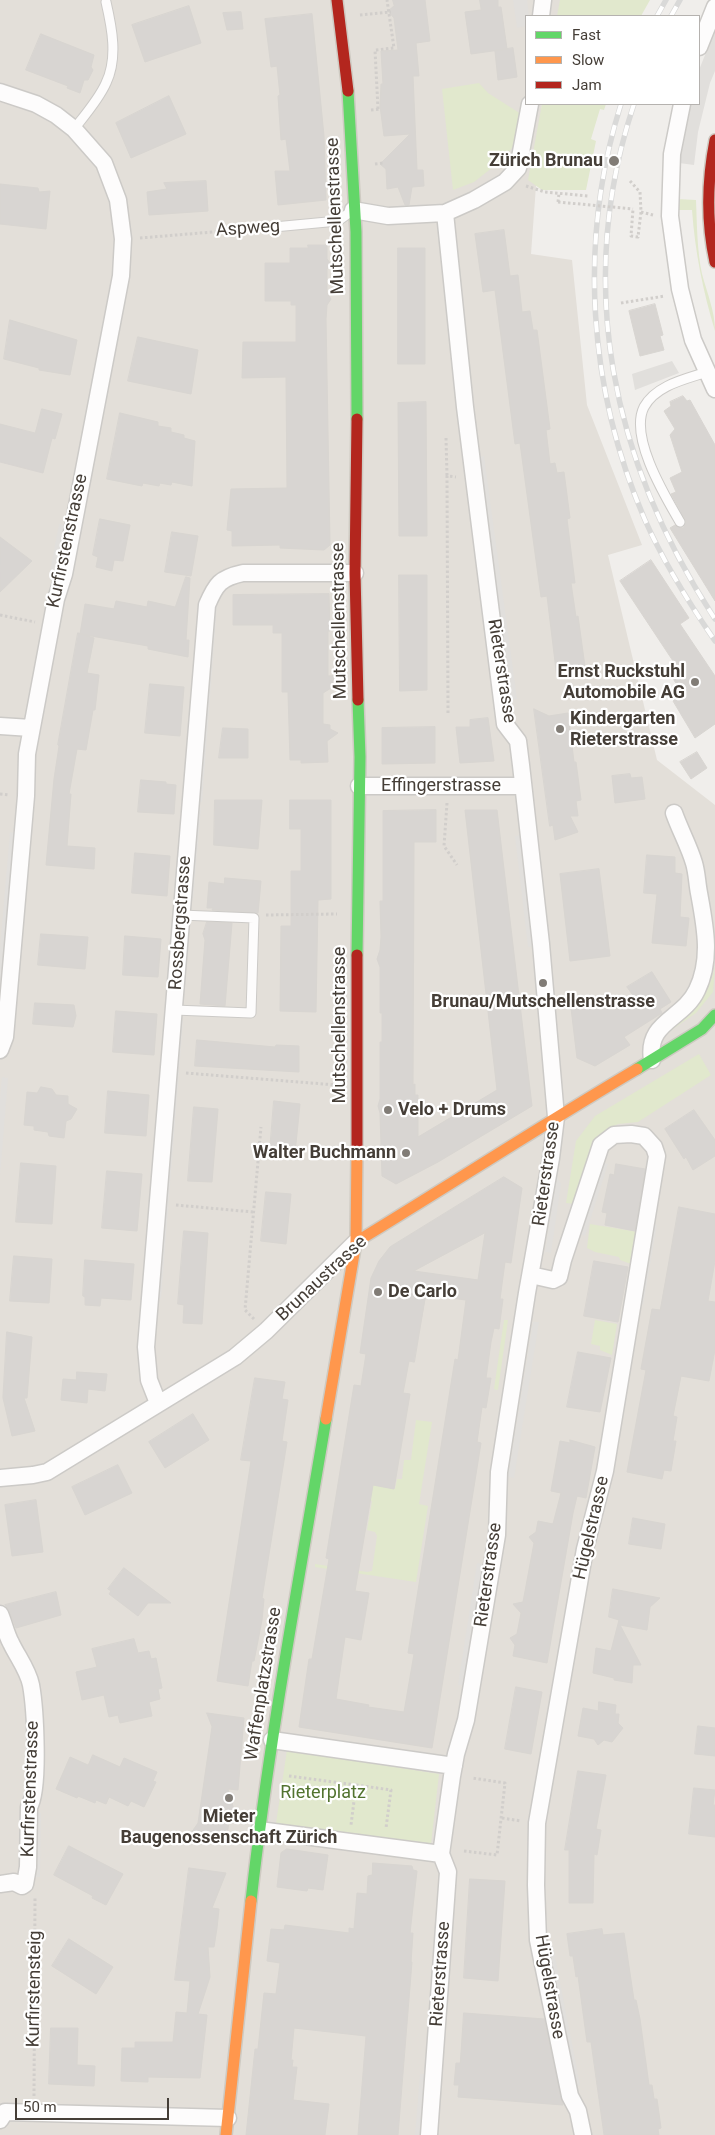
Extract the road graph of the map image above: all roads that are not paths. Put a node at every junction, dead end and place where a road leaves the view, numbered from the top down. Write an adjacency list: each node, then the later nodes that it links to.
1 (338, 0): 12 (street, Mutschellenstrasse)
2 (543, 0): 5 (street)
3 (106, 2): 10 (lane)
4 (715, 7): 6 (street)
5 (542, 15)
6 (700, 44)
7 (0, 92): 10 (street, Kurfirstenstrasse)
8 (530, 105): 13 (street)
9 (682, 105): 16 (street)
10 (74, 129): 21 (street, Kurfirstenstrasse)
11 (715, 140): 15 (street)
12 (354, 210): 13 (street); 14 (lane, Aspweg); 19 (street, Mutschellenstrasse)
13 (445, 213): 23 (street, Rieterstrasse)
14 (274, 227)
15 (715, 262)
16 (707, 372): 17 (street); 18 (lane)
17 (715, 389)
18 (680, 522)
19 (355, 573): 22 (street, Mutschellenstrasse); 25 (street, Rossbergstrasse)
20 (0, 726): 21 (street)
21 (31, 728): 28 (street, Kurfirstenstrasse)
22 (359, 786): 23 (street, Effingerstrasse); 31 (street, Mutschellenstrasse)
23 (522, 786): 30 (street, Rieterstrasse)
24 (674, 813): 29 (street)
25 (181, 915): 26 (street, Rossbergstrasse); 26 (lane)
26 (174, 1010): 33 (street, Rossbergstrasse)
27 (715, 1015): 29 (street, Brunaustrasse)
28 (0, 1050)
29 (652, 1060): 30 (street, Brunaustrasse)
30 (556, 1117): 31 (street, Brunaustrasse); 32 (street, Rieterstrasse)
31 (356, 1242): 33 (street, Brunaustrasse); 36 (street, Waffenplatzstrasse)
32 (531, 1275): 37 (street, Rieterstrasse); 45 (street, Hügelstrasse)
33 (158, 1404): 34 (street, Brunaustrasse)
34 (0, 1478)
35 (0, 1614): 40 (street, Kurfirstenstrasse)
36 (272, 1740): 37 (street); 38 (street, Waffenplatzstrasse)
37 (454, 1766): 39 (street, Rieterstrasse)
38 (259, 1830): 39 (street); 41 (street, Waffenplatzstrasse)
39 (441, 1854): 44 (street, Rieterstrasse)
40 (0, 1884)
41 (228, 2118): 42 (street); 43 (street, Waffenplatzstrasse)
42 (0, 2120)
43 (226, 2135)
44 (429, 2135)
45 (583, 2135)

